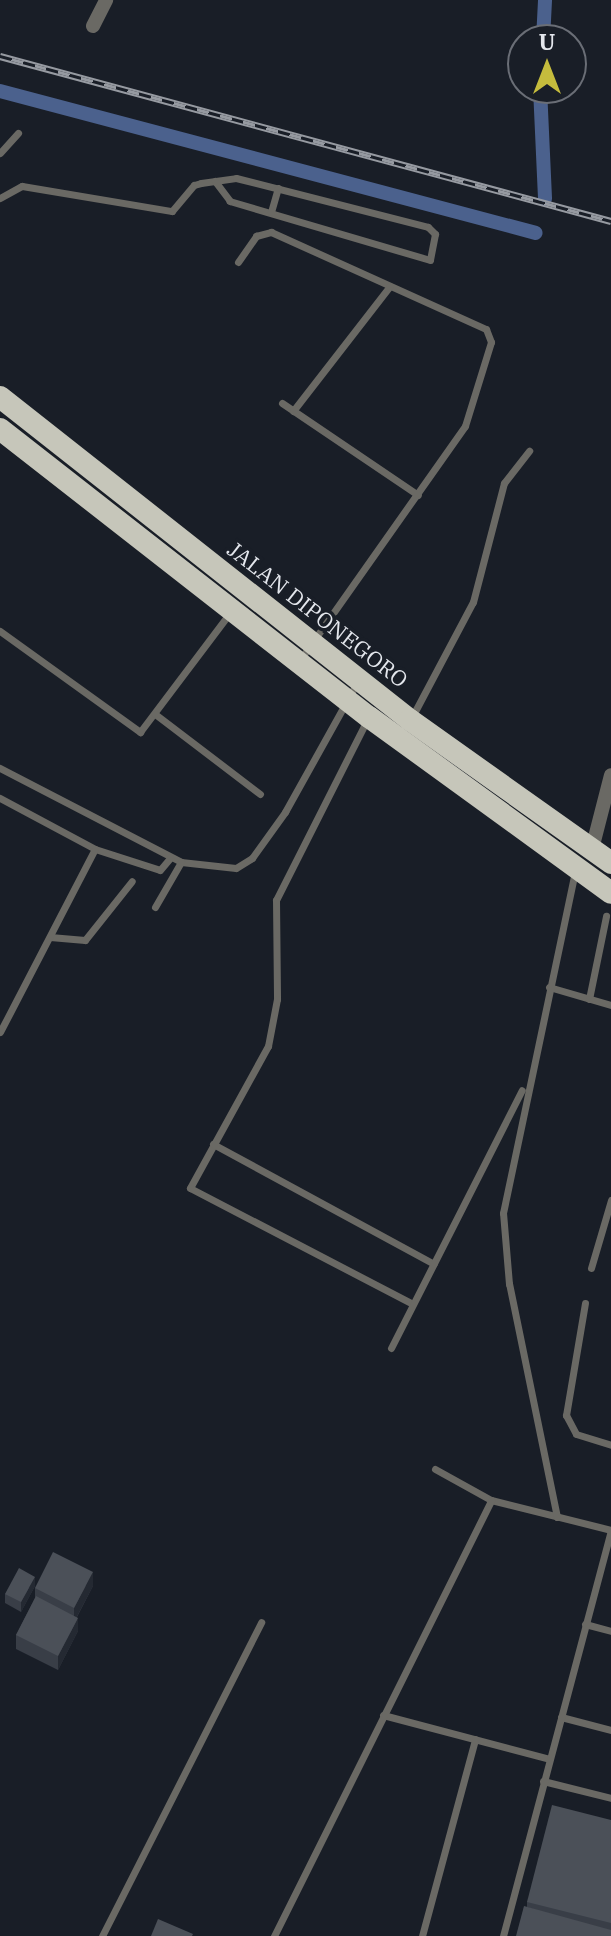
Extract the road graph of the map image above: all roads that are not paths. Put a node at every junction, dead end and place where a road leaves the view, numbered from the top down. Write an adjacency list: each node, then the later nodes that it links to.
1 (106, 0): 2 (street)
2 (93, 26)
3 (18, 133): 4 (lane)
4 (0, 153)
5 (215, 181): 6 (lane); 7 (lane); 8 (lane)
6 (278, 188): 8 (lane); 8 (lane)
7 (0, 198)
8 (271, 212)
9 (238, 262): 10 (lane)
10 (390, 286): 13 (lane); 16 (lane)
11 (0, 397): 19 (highway, JALAN DIPONEGORO)
12 (282, 403): 13 (lane)
13 (293, 411): 16 (lane)
14 (0, 429): 17 (highway)
15 (529, 451): 26 (lane)
16 (418, 495): 19 (lane)
17 (233, 610): 20 (highway); 24 (lane)
18 (0, 631): 24 (lane)
19 (315, 642): 20 (lane); 21 (highway, JALAN DIPONEGORO)
20 (298, 662): 23 (highway)
21 (359, 679): 22 (highway, JALAN DIPONEGORO); 23 (lane)
22 (382, 697): 25 (lane); 26 (highway, JALAN DIPONEGORO)
23 (346, 700): 25 (highway); 34 (lane)
24 (155, 714): 29 (lane)
25 (369, 717): 36 (highway); 47 (lane)
26 (410, 720): 32 (highway, JALAN DIPONEGORO)
27 (0, 768): 33 (lane)
28 (611, 775): 32 (street)
29 (260, 794)
30 (0, 798): 31 (lane)
31 (95, 849): 33 (lane); 41 (lane)
32 (592, 849): 35 (highway, JALAN DIPONEGORO)
33 (170, 858): 34 (lane)
34 (181, 862): 39 (lane)
35 (611, 863)
36 (575, 869): 38 (highway); 42 (lane)
37 (132, 881): 41 (lane)
38 (611, 893)
39 (155, 907)
40 (606, 916): 43 (lane)
41 (50, 937): 45 (lane)
42 (549, 987): 43 (lane); 46 (lane)
43 (589, 999): 44 (lane)
44 (611, 1005)
45 (0, 1032)
46 (529, 1077): 49 (lane); 57 (lane)
47 (213, 1144): 49 (lane); 52 (lane)
48 (611, 1200): 50 (lane)
49 (434, 1264): 52 (lane)
50 (591, 1268)
51 (585, 1303): 54 (lane)
52 (413, 1304): 53 (lane)
53 (391, 1348)
54 (611, 1445)
55 (435, 1469): 56 (lane)
56 (491, 1500): 57 (lane); 62 (lane)
57 (557, 1517): 58 (lane)
58 (611, 1530): 60 (lane)
59 (261, 1622): 69 (lane)
60 (585, 1624): 61 (lane); 63 (lane)
61 (611, 1631)
62 (383, 1715): 65 (lane); 70 (lane)
63 (561, 1717): 64 (lane); 66 (lane)
64 (611, 1730)
65 (475, 1739): 66 (lane); 71 (lane)
66 (549, 1759): 67 (lane)
67 (543, 1781): 68 (lane); 72 (lane)
68 (611, 1798)
69 (102, 1936)
70 (274, 1936)
71 (422, 1936)
72 (503, 1936)

